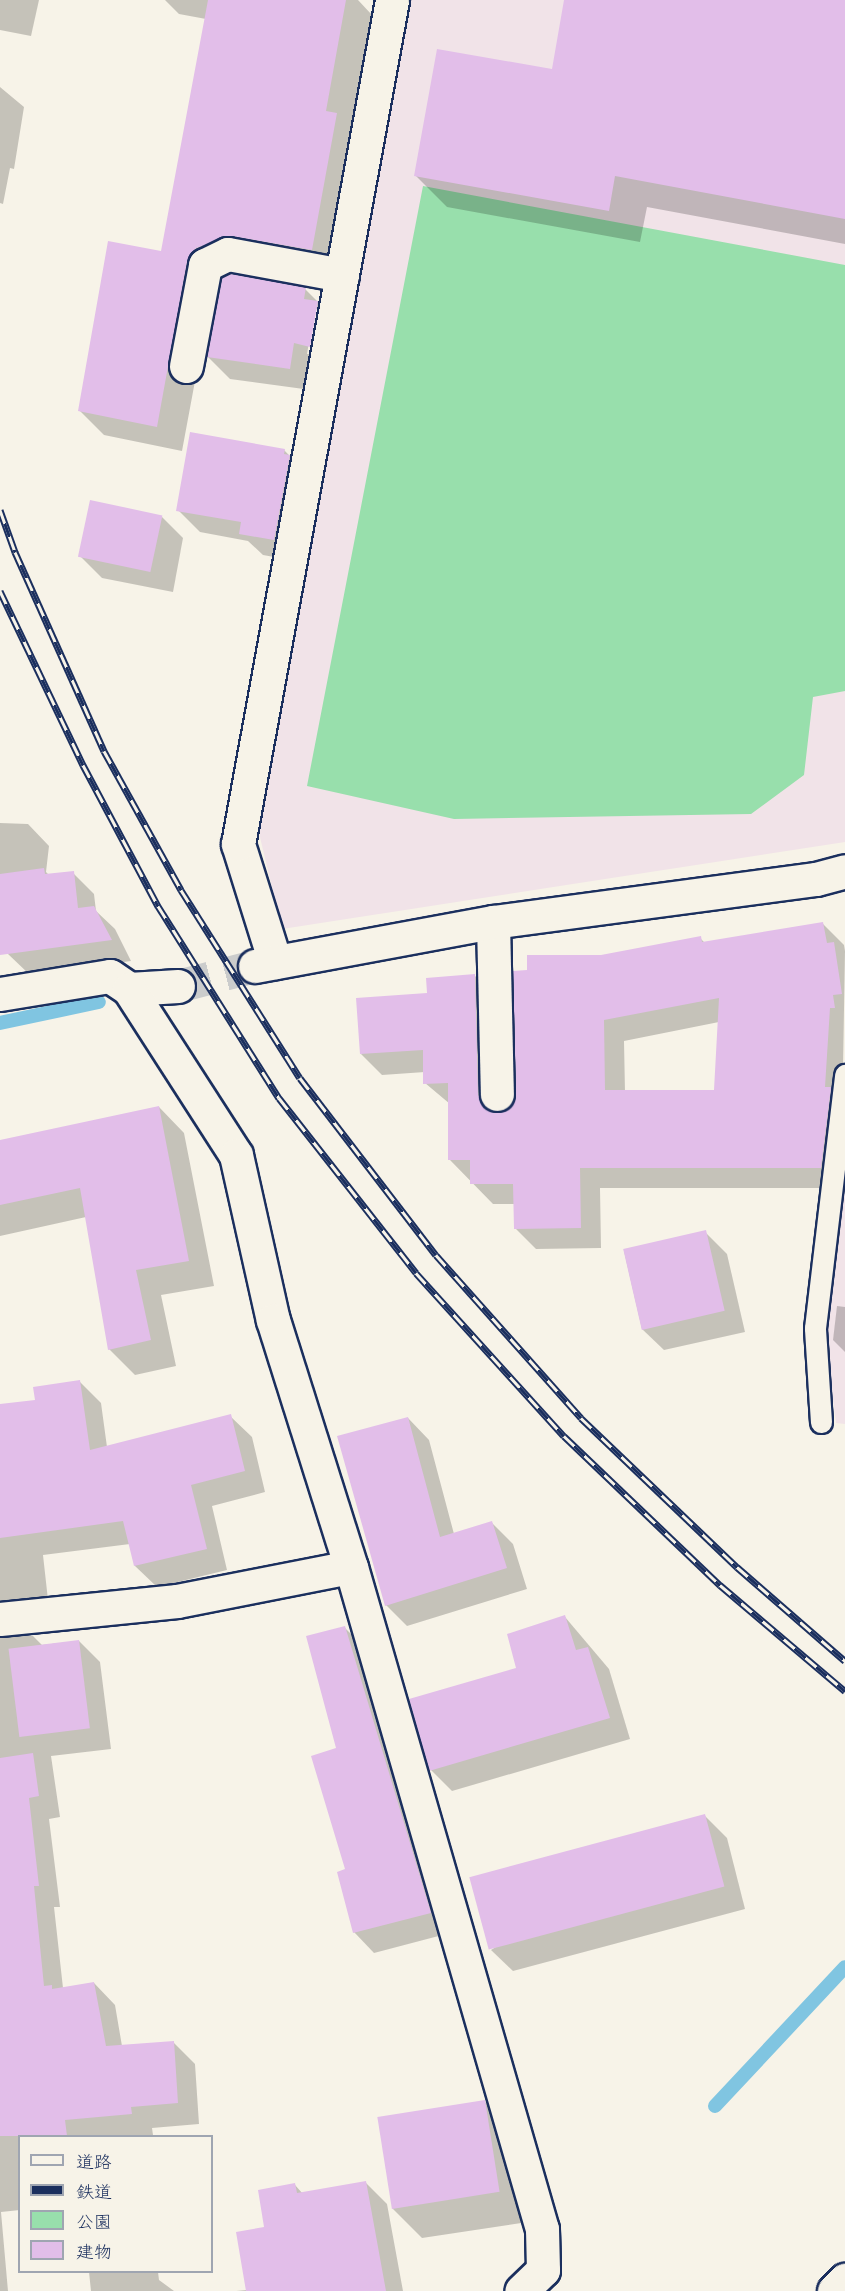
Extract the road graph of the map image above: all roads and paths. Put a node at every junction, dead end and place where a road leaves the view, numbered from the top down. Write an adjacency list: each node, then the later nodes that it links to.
1 (392, 0): 2 (street)
2 (342, 275): 3 (street); 5 (street)
3 (186, 366)
4 (845, 871): 5 (street)
5 (494, 922): 10 (street)
6 (178, 986): 7 (street)
7 (129, 989): 8 (street); 12 (street)
8 (0, 994)
9 (845, 1075): 11 (lane)
10 (497, 1094)
11 (821, 1422)
12 (351, 1567): 13 (street); 15 (street)
13 (0, 1619)
14 (845, 2280): 16 (street)
15 (521, 2291)
16 (834, 2291)

